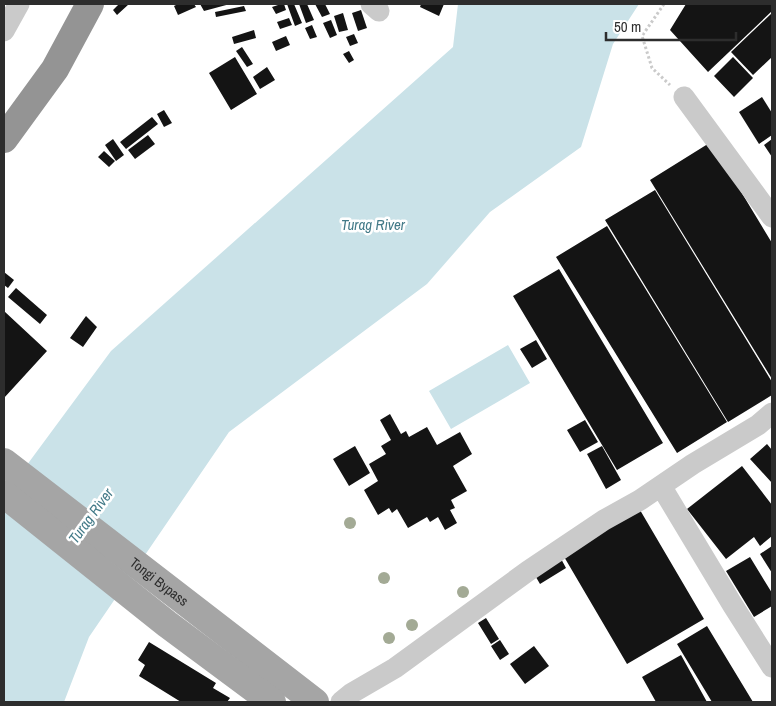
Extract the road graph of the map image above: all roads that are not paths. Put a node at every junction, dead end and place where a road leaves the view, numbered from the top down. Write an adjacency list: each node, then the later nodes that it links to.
1 (19, 4): 3 (street)
2 (90, 4): 5 (highway)
3 (4, 31)
4 (684, 97): 6 (street)
5 (4, 139)
6 (772, 217)
7 (772, 413): 9 (street)
8 (4, 462): 13 (main road, Tongi Bypass)
9 (661, 486): 11 (street); 14 (street)
10 (4, 494): 12 (main road)
11 (772, 667)
12 (272, 702)
13 (315, 702)
14 (342, 702)

